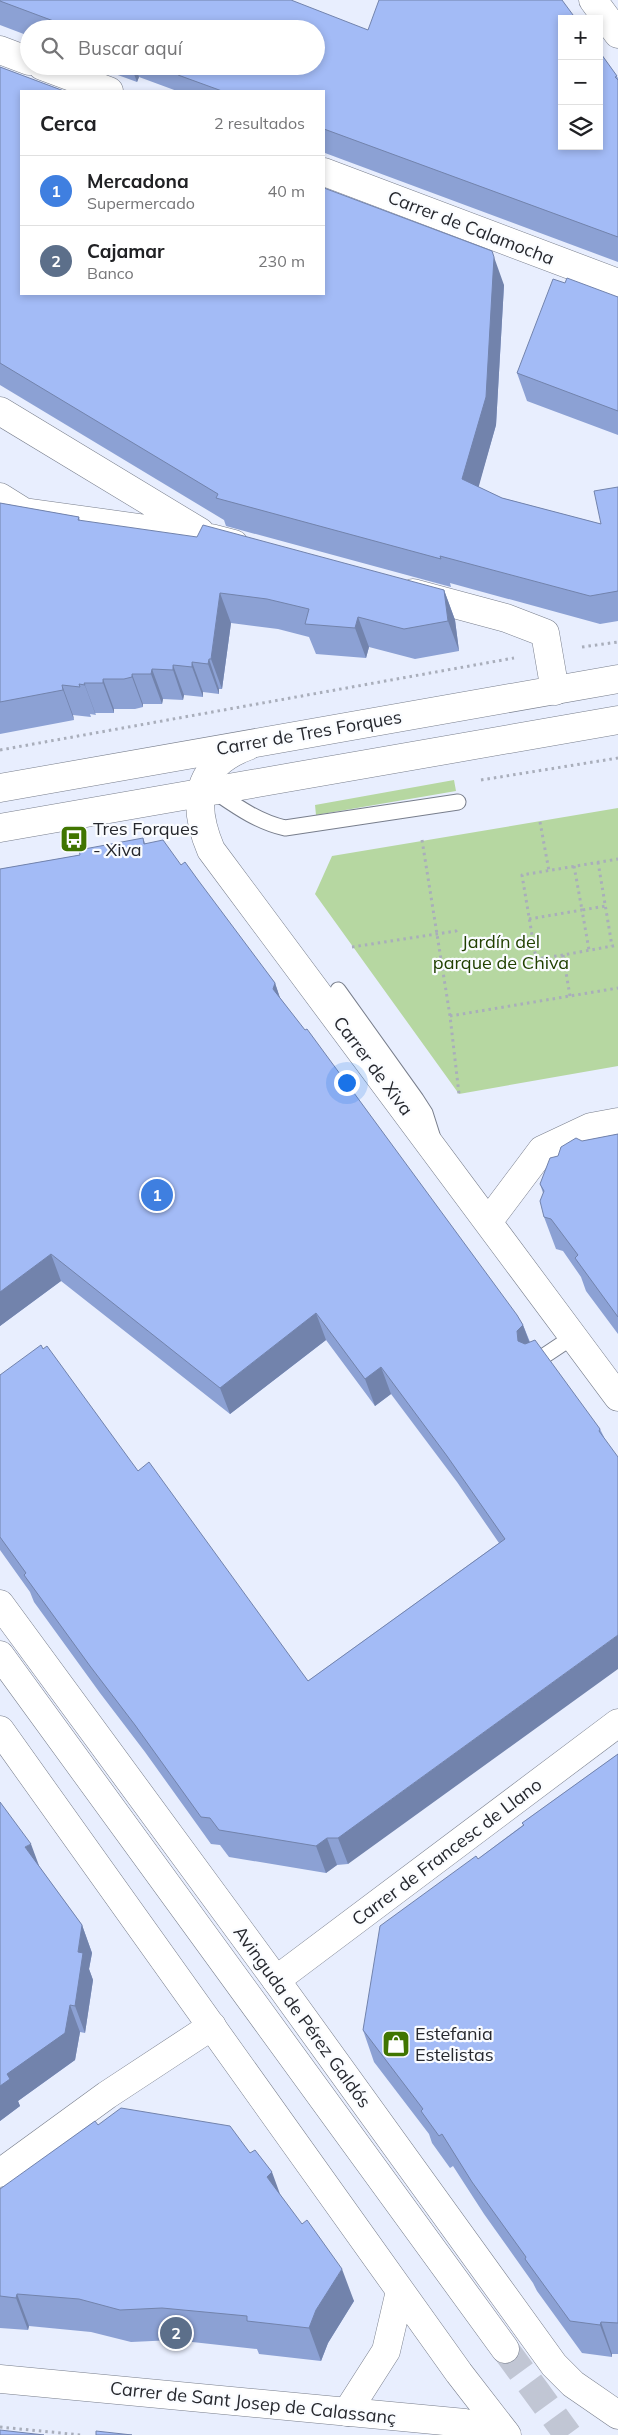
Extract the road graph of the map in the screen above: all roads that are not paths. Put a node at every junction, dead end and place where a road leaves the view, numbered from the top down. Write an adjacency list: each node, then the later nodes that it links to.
1 (593, 0): 2 (main road)
2 (618, 34)
3 (0, 50): 4 (main road)
4 (20, 58)
5 (66, 75): 6 (main road)
6 (106, 90)
7 (325, 172): 8 (main road, Carrer de Calamocha)
8 (618, 283)
9 (0, 411): 11 (main road)
10 (0, 497): 11 (main road)
11 (211, 538): 12 (main road)
12 (259, 551)
13 (392, 587): 15 (main road)
14 (618, 679): 15 (main road, Carrer de Tres Forques)
15 (555, 691): 17 (main road, Carrer de Tres Forques)
16 (618, 720): 19 (main road)
17 (259, 742): 18 (main road, Carrer de Tres Forques); 19 (main road)
18 (0, 788)
19 (207, 792): 20 (lane); 21 (main road); 24 (main road, Carrer de Xiva)
20 (458, 802)
21 (0, 828)
22 (338, 990): 24 (lane)
23 (618, 1122): 25 (main road)
24 (440, 1157): 25 (main road, Carrer de Xiva)
25 (488, 1222): 26 (main road, Carrer de Xiva)
26 (574, 1336): 27 (lane); 28 (main road, Carrer de Xiva)
27 (535, 1362)
28 (618, 1397)
29 (0, 1604): 34 (main road, Avinguda de Pérez Galdós)
30 (0, 1655): 31 (main road, Avinguda de Pérez Galdós)
31 (0, 1683)
32 (618, 1723): 34 (main road, Carrer de Francesc de Llano)
33 (0, 1730): 35 (main road)
34 (276, 1980): 40 (main road, Avinguda de Pérez Galdós)
35 (212, 2026): 36 (main road); 37 (main road)
36 (0, 2173)
37 (400, 2291): 39 (main road); 41 (main road)
38 (0, 2379): 39 (main road, Carrer de Sant Josep de Calassanç)
39 (347, 2412): 41 (main road, Carrer de Sant Josep de Calassanç)
40 (618, 2416)
41 (514, 2434)

